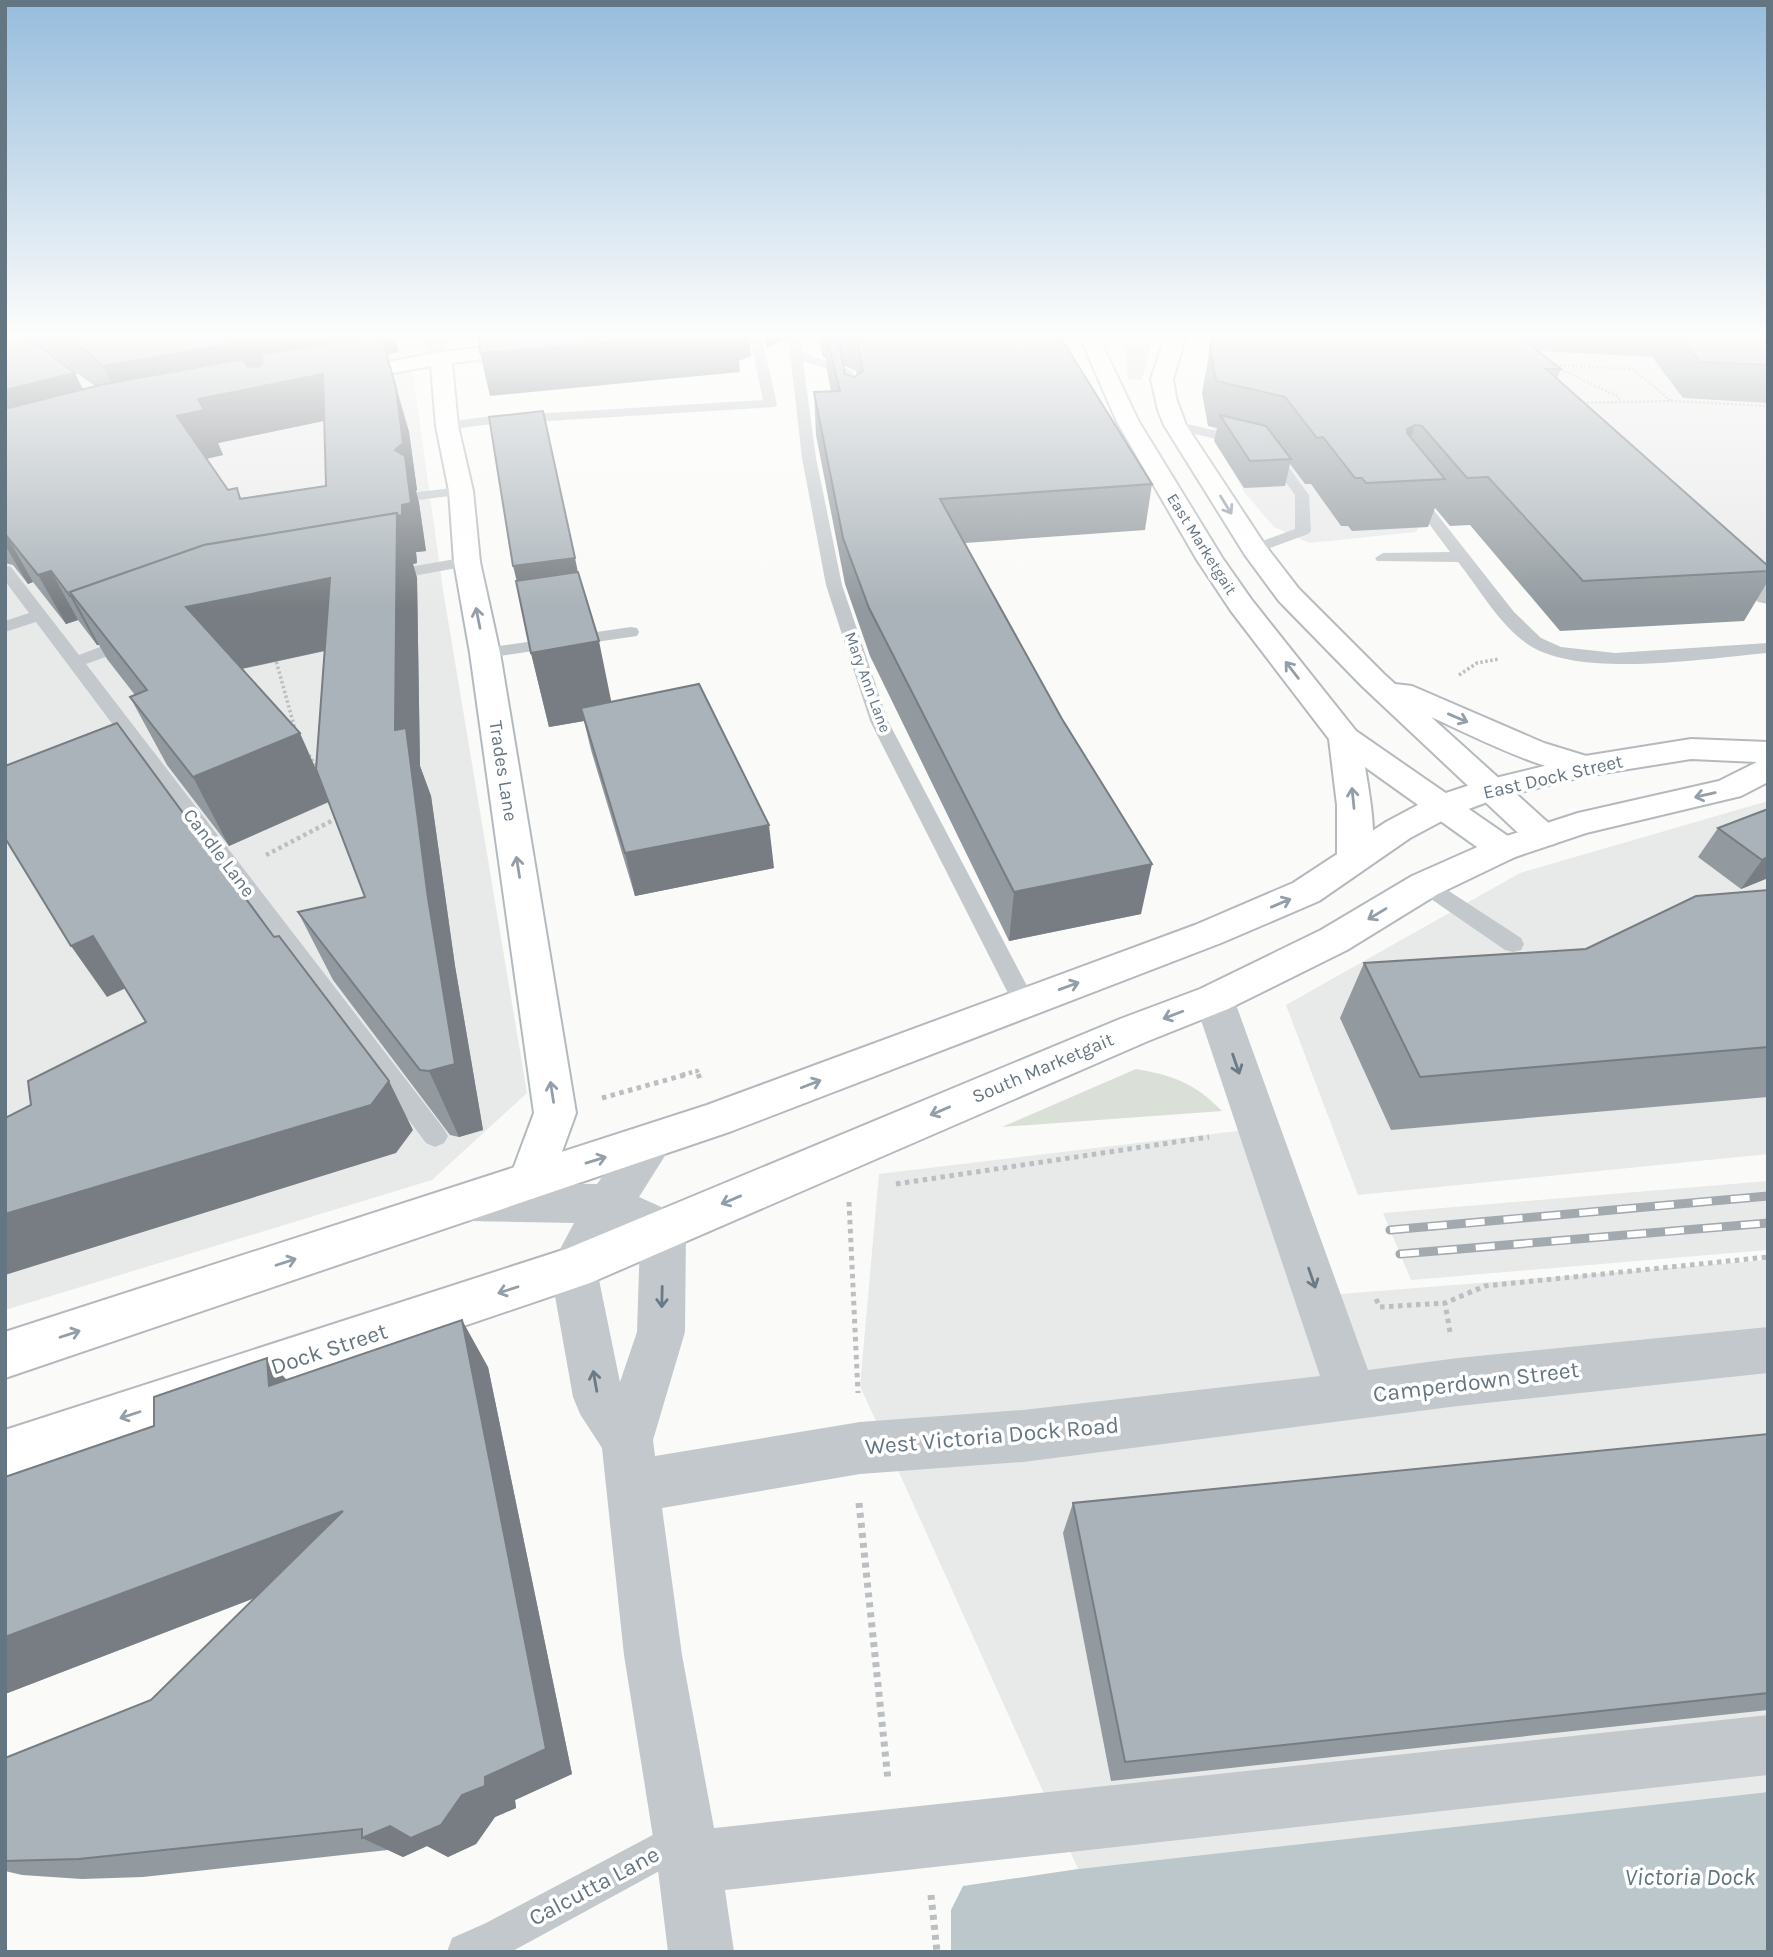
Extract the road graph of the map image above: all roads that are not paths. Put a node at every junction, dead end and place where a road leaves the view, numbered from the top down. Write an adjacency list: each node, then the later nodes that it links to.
1 (447, 426): 7 (main road, Trades Lane)
2 (805, 426): 37 (lane, Mary Ann Lane)
3 (1131, 426): 25 (main road, East Marketgait, one-way to 3)
4 (1176, 426): 10 (main road, one-way to 10)
5 (1181, 426): 10 (lane)
6 (1401, 478): 11 (lane)
7 (461, 491): 8 (lane); 13 (main road, Trades Lane)
8 (418, 496)
9 (1704, 539): 16 (street)
10 (1254, 549): 24 (main road)
11 (1462, 557): 12 (lane); 21 (lane)
12 (1383, 558)
13 (467, 562): 15 (lane); 22 (main road, Trades Lane, one-way to 13)
14 (17, 576): 17 (lane, Candle Lane)
15 (374, 579)
16 (1768, 596)
17 (40, 615): 18 (lane); 23 (lane, Candle Lane)
18 (5, 627)
19 (631, 632): 22 (lane)
20 (145, 636): 23 (lane)
21 (1768, 648)
22 (485, 653): 40 (main road, Trades Lane, one-way to 22)
23 (74, 663): 38 (lane, Candle Lane)
24 (1373, 680): 27 (main road, one-way to 27); 29 (main road)
25 (1345, 738): 30 (main road, East Marketgait); 33 (main road, one-way to 25)
26 (1768, 752): 27 (main road, East Dock Street)
27 (1585, 766): 29 (main road, East Dock Street)
28 (1768, 769): 31 (main road, one-way to 31)
29 (1491, 789): 30 (main road, East Dock Street); 31 (main road)
30 (1443, 806): 32 (main road, East Marketgait); 33 (main road, East Dock Street)
31 (1542, 836): 32 (main road)
32 (1503, 849): 34 (main road, South Marketgait)
33 (1355, 859): 37 (main road, one-way to 33)
34 (1424, 885): 35 (lane); 36 (main road, South Marketgait, one-way to 36)
35 (1513, 944)
36 (1214, 999): 43 (main road, South Marketgait, one-way to 43); 47 (street, Camperdown Street, one-way to 47)
37 (1024, 1003): 39 (main road, one-way to 37)
38 (435, 1136)
39 (651, 1143): 40 (main road, one-way to 39); 42 (street)
40 (531, 1180): 41 (main road)
41 (468, 1202): 42 (street); 46 (main road, one-way to 41)
42 (608, 1204): 43 (street); 44 (street)
43 (663, 1229): 44 (main road, South Marketgait); 49 (street, one-way to 49)
44 (573, 1268): 48 (main road, Dock Street, one-way to 48); 49 (street, one-way to 44)
45 (1768, 1350): 47 (street, Camperdown Street)
46 (5, 1355)
47 (1352, 1397): 49 (street, West Victoria Dock Road)
48 (5, 1456)
49 (630, 1464): 51 (street)
50 (1768, 1745): 51 (street)
51 (687, 1850): 52 (lane, Calcutta Lane); 53 (street)
52 (466, 1952)
53 (701, 1952)

